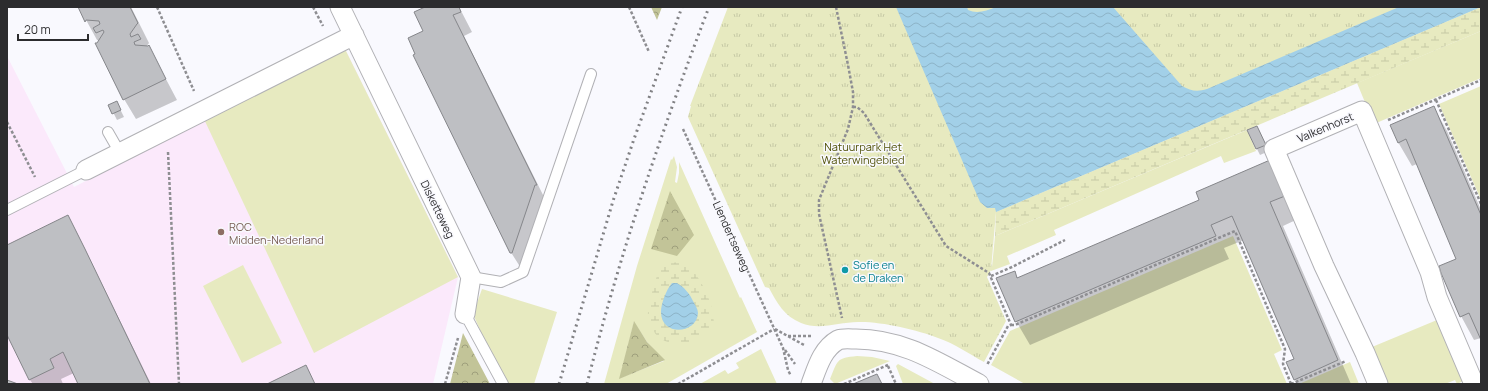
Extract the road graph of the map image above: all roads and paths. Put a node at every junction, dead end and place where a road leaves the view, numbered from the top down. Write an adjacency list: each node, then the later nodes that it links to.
1 (158, 7): 11 (path)
2 (629, 7): 6 (path)
3 (836, 7): 10 (path)
4 (344, 8): 5 (street, Disketteweg)
5 (354, 35): 11 (street); 24 (street, Disketteweg)
6 (649, 52)
7 (591, 74): 24 (lane)
8 (1481, 80): 9 (path)
9 (1436, 100): 13 (path); 20 (path)
10 (853, 107): 23 (path); 29 (path)
11 (204, 112): 15 (street)
12 (7, 122): 19 (path)
13 (1370, 128): 31 (street, Valkenhorst); 44 (street, Valkenhorst)
14 (684, 129): 27 (path, Liendertseweg)
15 (167, 130): 17 (street); 35 (path)
16 (108, 132): 17 (lane)
17 (120, 154): 18 (street)
18 (86, 170): 19 (lane)
19 (42, 192): 21 (lane)
20 (1481, 204)
21 (7, 210)
22 (1066, 240): 23 (path)
23 (991, 276): 26 (path)
24 (471, 277): 25 (street)
25 (465, 314): 36 (path); 37 (lane)
26 (1011, 325): 34 (path); 42 (path)
27 (774, 329): 28 (path); 33 (path, Liendertseweg); 38 (path)
28 (787, 336)
29 (843, 339): 30 (street); 39 (street)
30 (902, 346): 32 (path); 34 (street)
31 (1365, 353): 42 (path); 43 (street, Valkenhorst)
32 (888, 365): 40 (path); 41 (path)
33 (792, 377)
34 (978, 383)
35 (179, 384)
36 (445, 384)
37 (503, 384)
38 (678, 384)
39 (812, 384)
40 (844, 384)
41 (896, 384)
42 (1291, 384)
43 (1378, 384)
44 (1474, 384)

